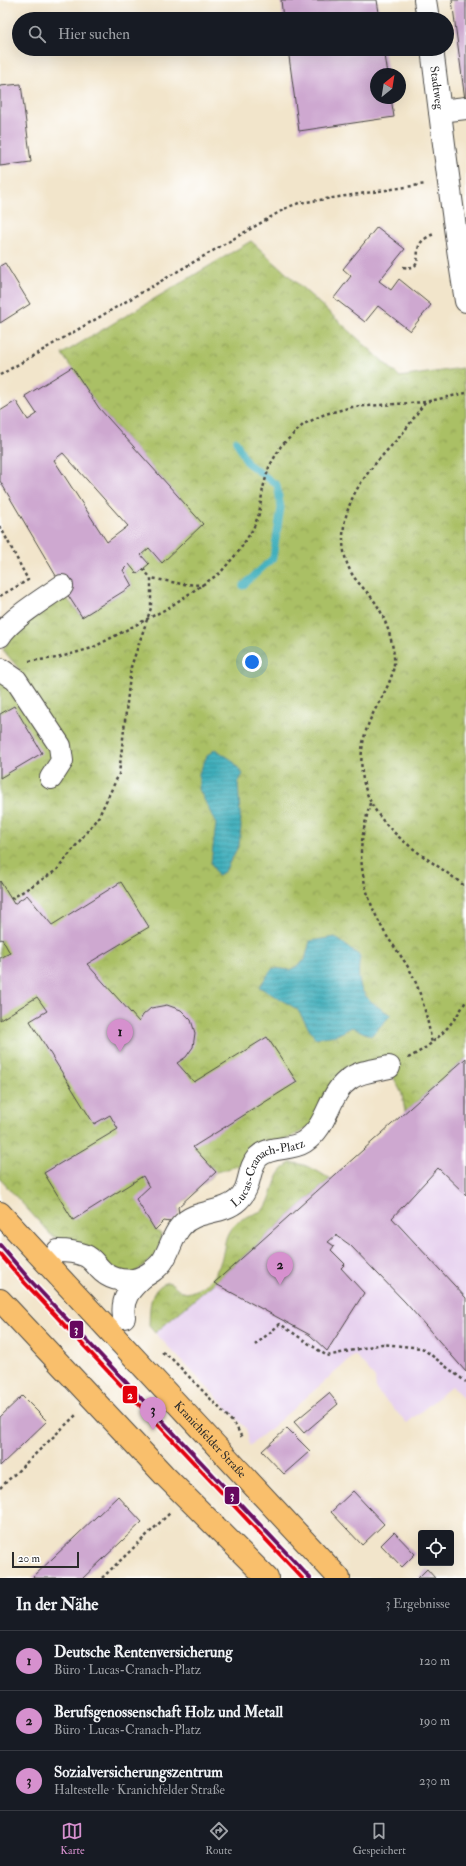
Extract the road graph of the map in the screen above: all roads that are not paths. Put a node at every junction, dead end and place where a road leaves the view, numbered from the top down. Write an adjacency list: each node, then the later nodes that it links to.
1 (425, 0): 2 (street)
2 (427, 12)
3 (433, 56): 5 (street, Stadtweg)
4 (466, 108): 5 (street)
5 (440, 119): 6 (street, Stadtweg)
6 (458, 179): 7 (street, Stadtweg)
7 (466, 300)
8 (62, 586): 9 (street)
9 (0, 636)
10 (0, 669): 11 (street)
11 (51, 778)
12 (389, 1068): 15 (street, Lucas-Cranach-Platz)
13 (0, 1213): 19 (main road, Kranichfelder Straße)
14 (58, 1251): 15 (street, Lucas-Cranach-Platz)
15 (143, 1277): 17 (street, Lucas-Cranach-Platz)
16 (0, 1300): 18 (main road)
17 (124, 1317)
18 (267, 1578)
19 (339, 1578)

